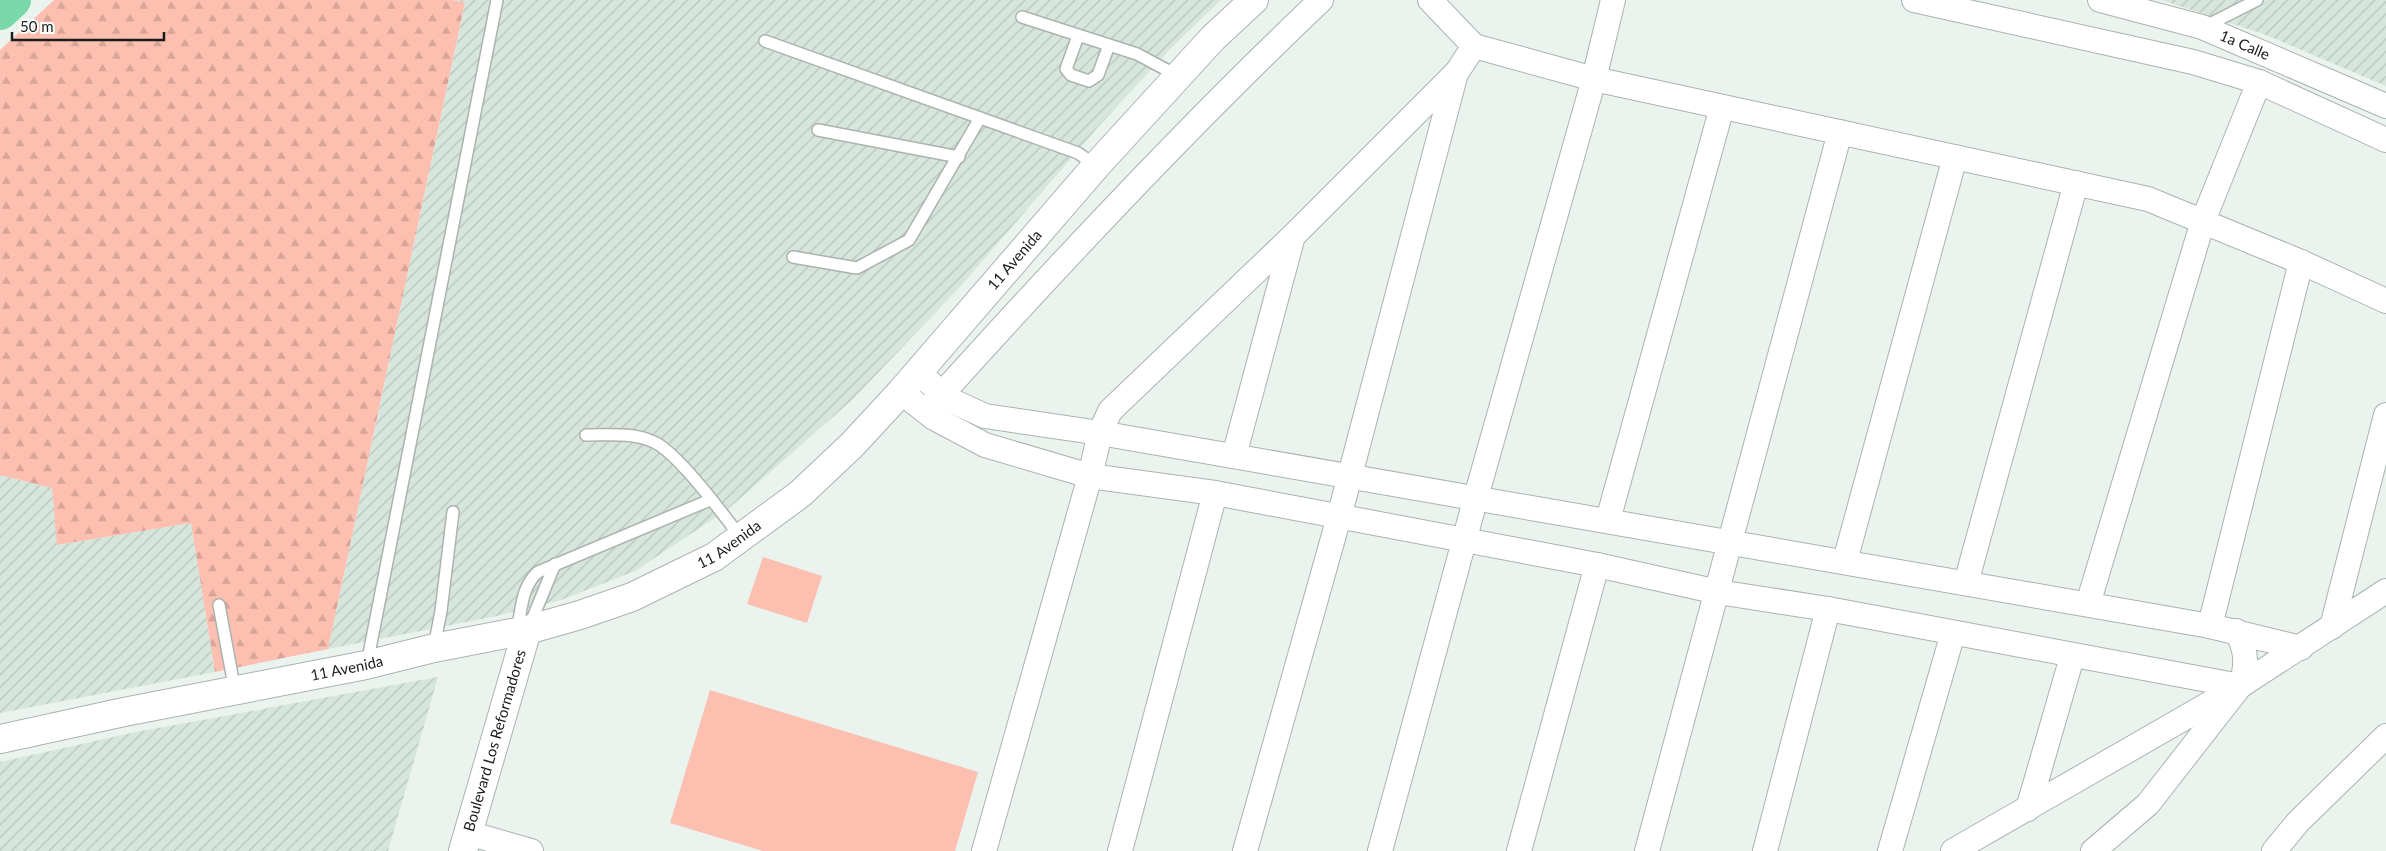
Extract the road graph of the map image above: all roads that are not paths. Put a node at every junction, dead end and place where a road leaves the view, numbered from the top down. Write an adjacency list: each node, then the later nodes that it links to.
1 (497, 0): 70 (lane)
2 (1254, 0): 17 (main road, 11 Avenida)
3 (1320, 0): 36 (street)
4 (1430, 0): 14 (street)
5 (1613, 0): 18 (street)
6 (1914, 0): 15 (street)
7 (2100, 0): 10 (street, 1a Calle)
8 (2257, 0): 10 (lane)
9 (1022, 17): 11 (lane)
10 (2202, 27): 15 (street); 20 (street, 1a Calle)
11 (1078, 36): 13 (lane); 13 (lane)
12 (765, 41): 22 (lane)
13 (1110, 46): 17 (lane)
14 (1474, 46): 16 (street); 18 (street)
15 (2193, 62): 19 (street)
16 (1457, 72): 31 (street); 43 (street)
17 (1178, 76): 28 (main road, 11 Avenida)
18 (1594, 79): 21 (street); 45 (street)
19 (2259, 82): 25 (street); 30 (street)
20 (2386, 106)
21 (1722, 107): 24 (street); 49 (street)
22 (980, 118): 26 (lane); 28 (lane)
23 (818, 130): 26 (lane)
24 (1840, 132): 27 (street); 52 (street)
25 (2386, 140)
26 (959, 157): 32 (lane)
27 (1954, 157): 29 (street); 53 (street)
28 (1096, 166): 35 (main road, 11 Avenida)
29 (2076, 183): 30 (street); 56 (street)
30 (2203, 221): 33 (street); 59 (street)
31 (1293, 236): 39 (street); 41 (street)
32 (794, 257)
33 (2301, 262): 34 (street); 62 (street)
34 (2386, 301)
35 (909, 382): 36 (street); 37 (street); 50 (main road, 11 Avenida)
36 (942, 394): 37 (street); 39 (street)
37 (926, 412): 42 (street)
38 (2386, 415): 63 (street)
39 (1100, 433): 41 (street); 42 (street)
40 (586, 435): 46 (lane)
41 (1234, 456): 43 (street)
42 (1090, 476): 44 (street); 78 (street)
43 (1350, 476): 45 (street); 48 (street)
44 (1215, 493): 48 (street); 79 (street)
45 (1476, 498): 49 (street); 51 (street)
46 (710, 500): 50 (lane); 54 (lane)
47 (453, 512): 67 (lane)
48 (1339, 517): 51 (street); 80 (street)
49 (1608, 520): 52 (street)
50 (740, 538): 65 (main road, 11 Avenida)
51 (1464, 541): 55 (street); 81 (street)
52 (1731, 541): 53 (street); 58 (street)
53 (1845, 561): 56 (street)
54 (555, 564): 65 (lane); 65 (lane)
55 (1597, 566): 58 (street); 82 (street)
56 (1966, 583): 59 (street)
57 (2386, 591): 63 (street)
58 (1718, 592): 61 (street); 83 (street)
59 (2088, 604): 62 (street)
60 (219, 606): 72 (lane)
61 (1828, 610): 66 (street); 84 (street)
62 (2210, 626): 64 (street)
63 (2332, 627): 68 (street)
64 (2236, 630): 68 (street); 71 (street)
65 (522, 631): 67 (main road, 11 Avenida); 76 (main road, Boulevard Los Reformadores)
66 (1953, 633): 69 (street); 85 (street)
67 (434, 648): 70 (main road, 11 Avenida)
68 (2301, 648): 71 (street)
69 (2072, 656): 71 (street); 75 (street)
70 (366, 666): 72 (main road, 11 Avenida)
71 (2240, 686): 75 (street); 87 (street)
72 (235, 691): 74 (main road, 11 Avenida)
73 (2386, 736): 88 (street)
74 (0, 739)
75 (2028, 809): 86 (street)
76 (465, 842): 77 (street)
77 (532, 851)
78 (984, 851)
79 (1120, 851)
80 (1245, 851)
81 (1380, 851)
82 (1519, 851)
83 (1647, 851)
84 (1765, 851)
85 (1890, 851)
86 (1953, 851)
87 (2093, 851)
88 (2274, 851)

